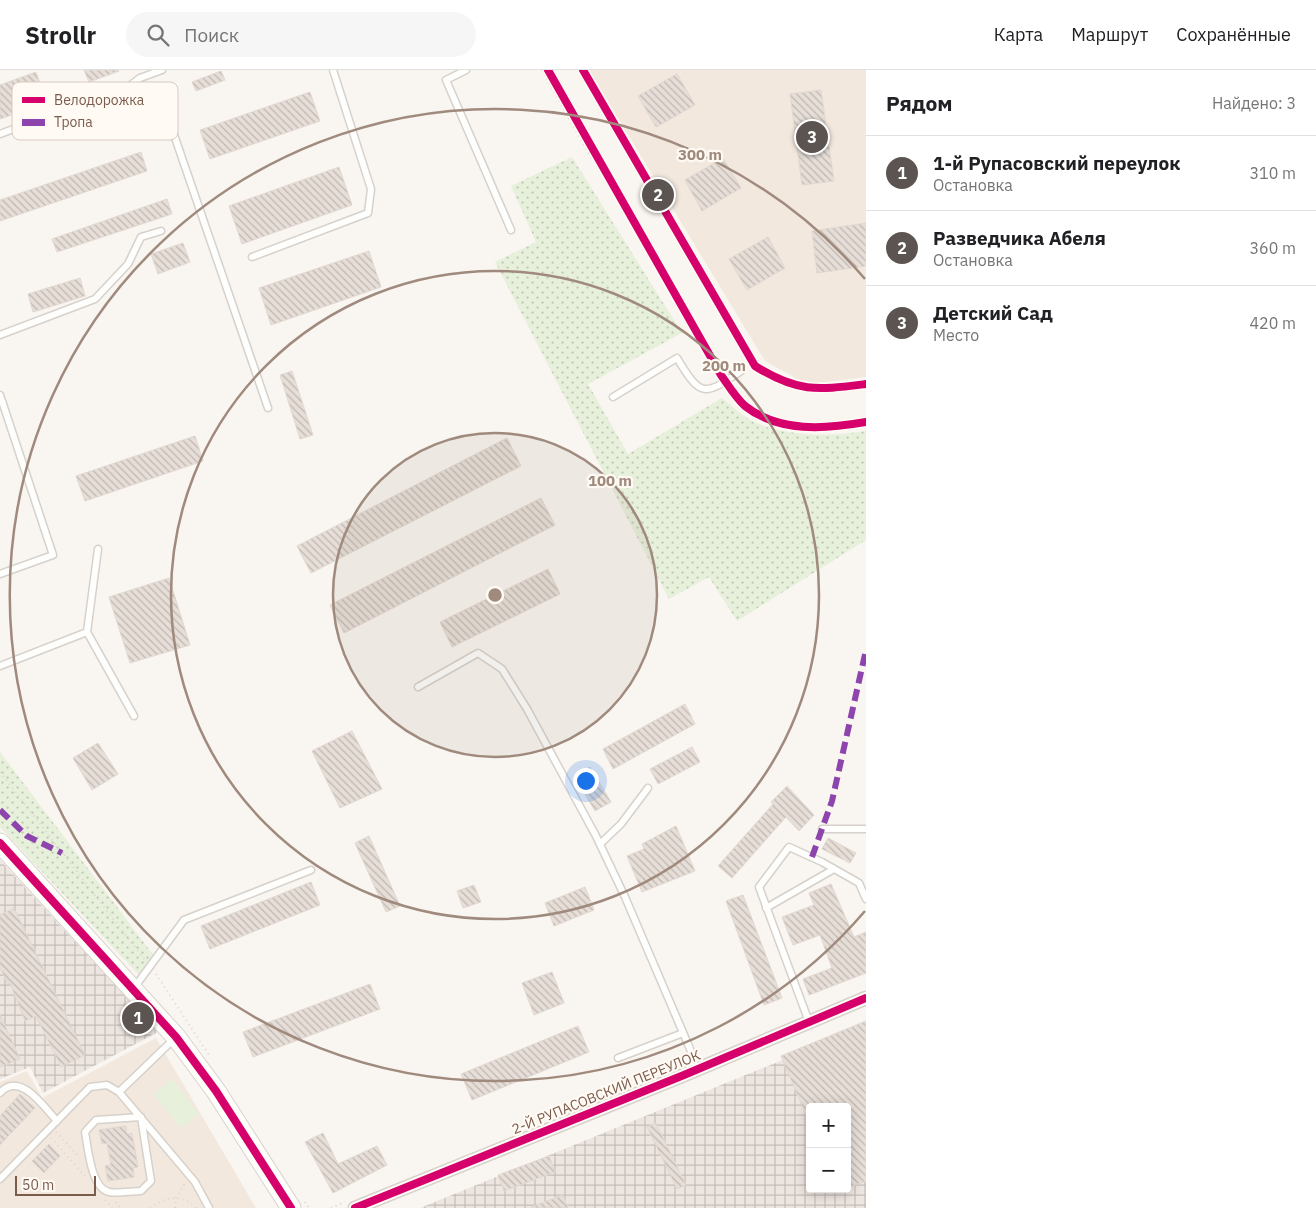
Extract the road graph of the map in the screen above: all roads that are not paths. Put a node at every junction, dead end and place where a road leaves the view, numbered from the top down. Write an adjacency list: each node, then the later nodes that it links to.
1 (162, 70): 4 (lane)
2 (333, 70): 10 (lane)
3 (466, 70): 8 (lane)
4 (135, 82)
5 (12, 130): 6 (lane)
6 (0, 134)
7 (176, 140): 15 (lane)
8 (511, 230)
9 (161, 231): 11 (lane)
10 (252, 257)
11 (0, 335)
12 (741, 371): 14 (lane)
13 (0, 395): 17 (lane)
14 (613, 397)
15 (268, 408)
16 (98, 549): 18 (lane)
17 (0, 574)
18 (87, 632): 19 (lane); 21 (lane)
19 (0, 666)
20 (418, 687): 26 (lane)
21 (134, 716)
22 (648, 788): 26 (lane)
23 (822, 828): 24 (lane)
24 (866, 828)
25 (0, 843): 31 (street)
26 (600, 844): 34 (lane)
27 (834, 869): 29 (lane); 30 (lane); 30 (lane)
28 (311, 870): 31 (lane)
29 (866, 899)
30 (766, 908): 33 (lane)
31 (133, 989): 35 (street)
32 (866, 998): 33 (street, 2-Й РУПАСОВСКИЙ ПЕРЕУЛОК)
33 (809, 1022): 37 (street, 2-Й РУПАСОВСКИЙ ПЕРЕУЛОК)
34 (683, 1034): 36 (lane); 37 (lane)
35 (176, 1037): 39 (lane); 43 (street)
36 (618, 1058)
37 (696, 1069): 45 (street, 2-Й РУПАСОВСКИЙ ПЕРЕУЛОК)
38 (0, 1092): 41 (lane)
39 (120, 1092): 40 (lane); 41 (lane)
40 (141, 1117): 40 (lane); 44 (lane)
41 (57, 1121): 42 (lane)
42 (0, 1179)
43 (295, 1201)
44 (209, 1208)
45 (355, 1208)

